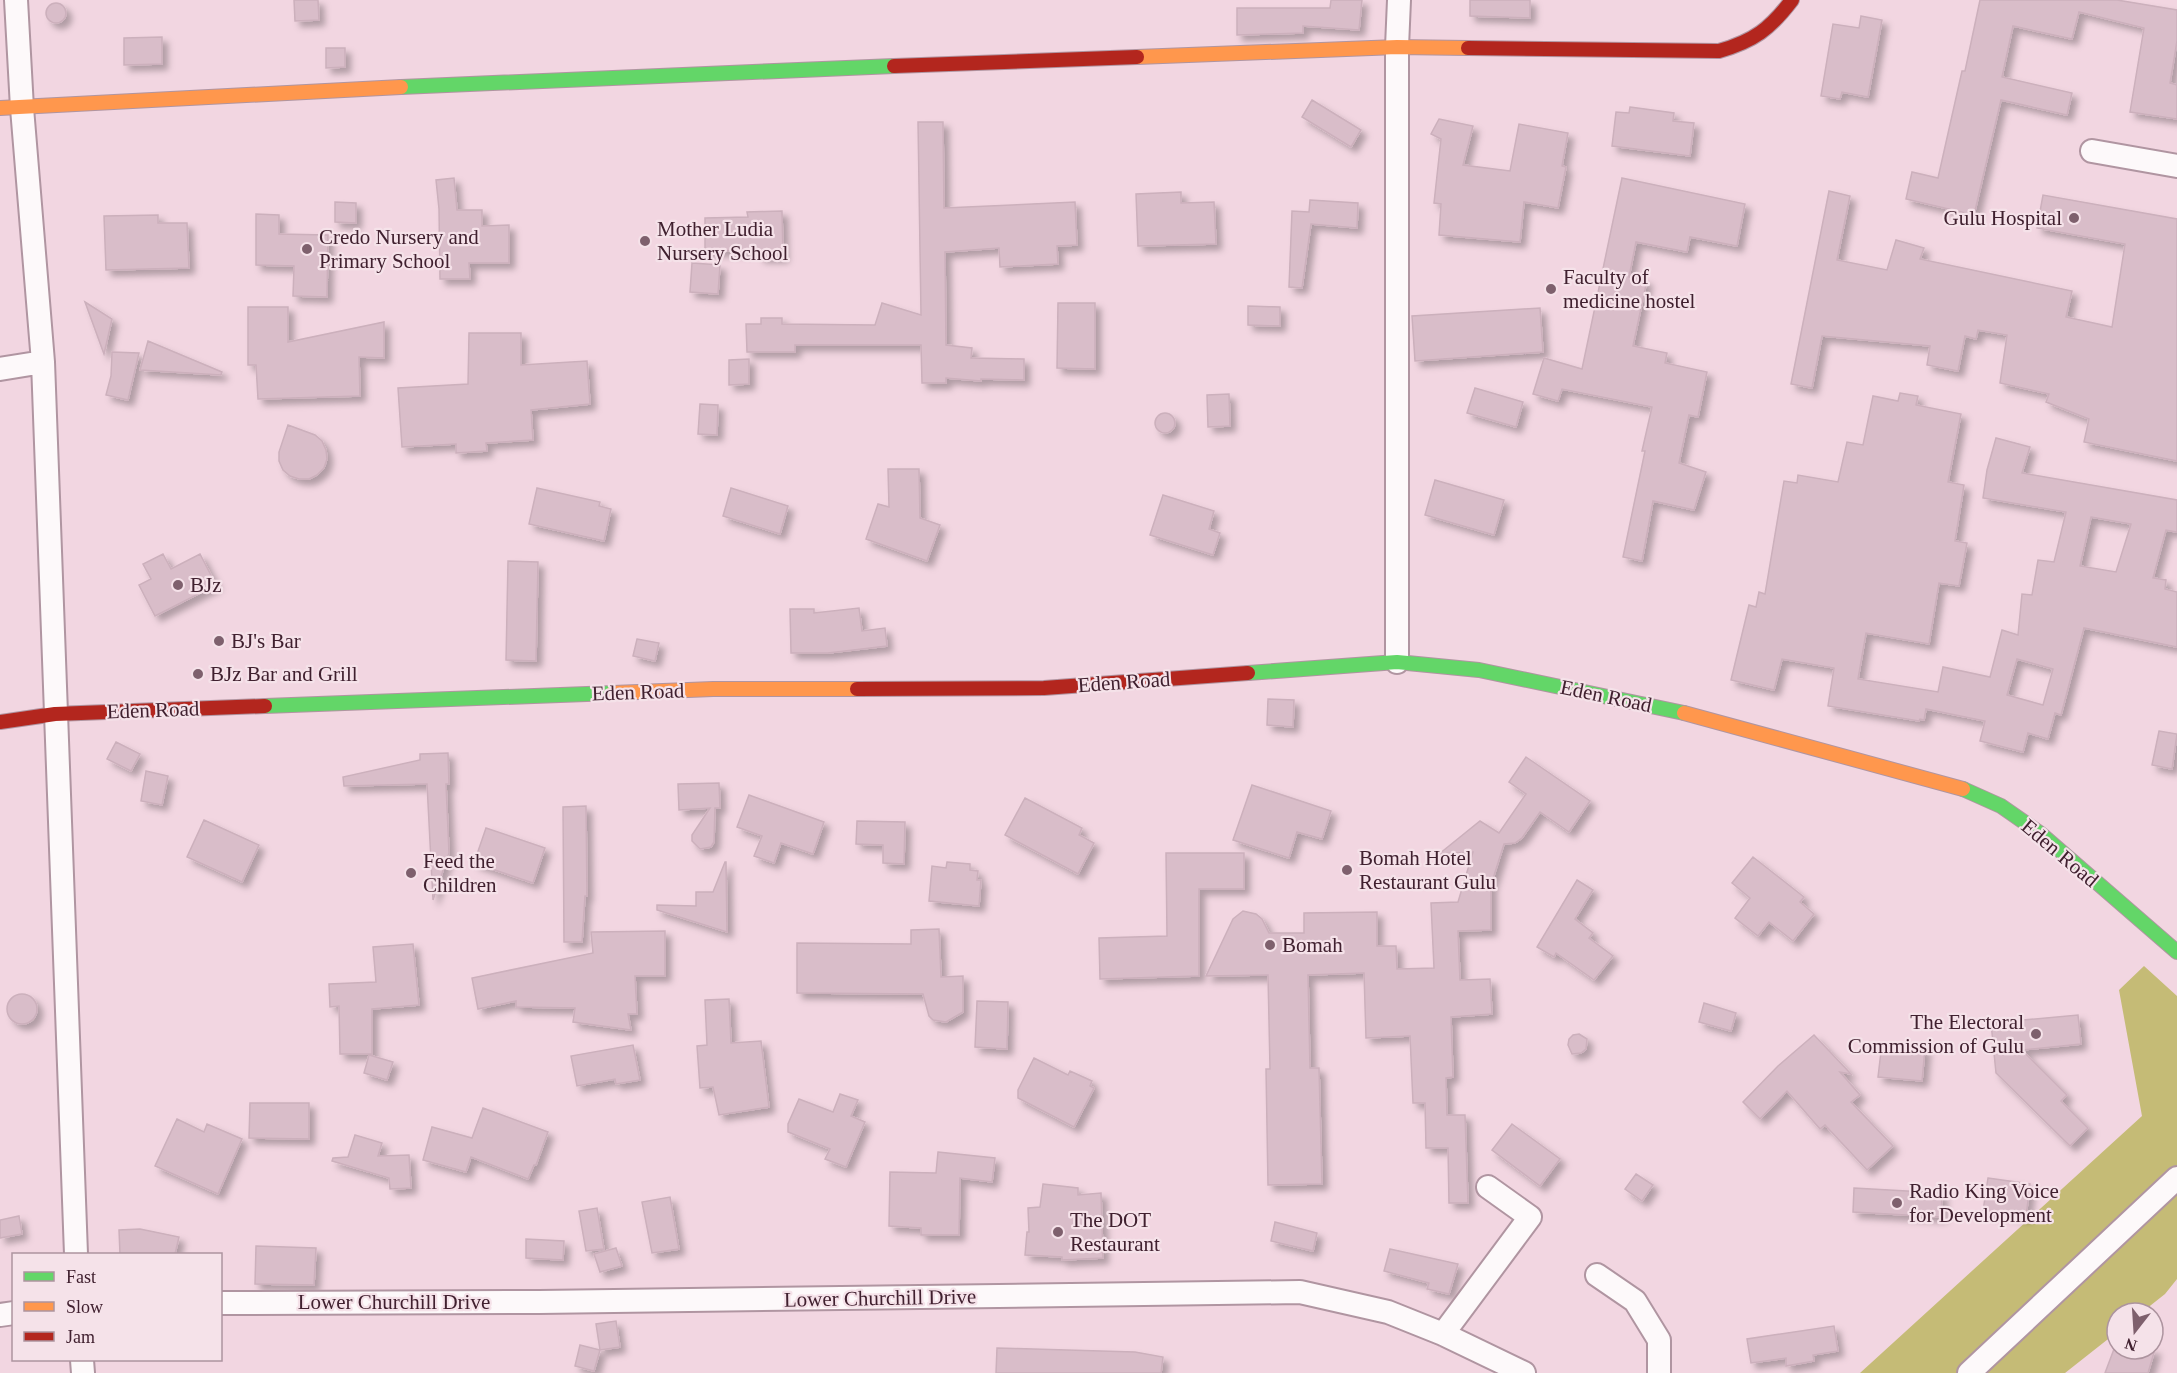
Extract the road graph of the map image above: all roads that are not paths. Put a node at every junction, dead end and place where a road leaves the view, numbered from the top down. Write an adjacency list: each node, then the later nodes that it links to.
1 (16, 0): 5 (street)
2 (1399, 0): 4 (street)
3 (1792, 0): 4 (street)
4 (1397, 47): 5 (street); 10 (street)
5 (11, 108): 8 (street)
6 (2092, 151): 7 (street)
7 (2177, 165)
8 (43, 362): 9 (street); 11 (street)
9 (0, 369)
10 (1397, 662): 11 (street, Eden Road); 13 (street, Eden Road)
11 (55, 714): 12 (street, Eden Road); 16 (street)
12 (0, 722)
13 (2177, 952)
14 (2177, 1179): 22 (street)
15 (1488, 1186): 19 (street)
16 (76, 1253)
17 (1597, 1275): 21 (street)
18 (222, 1303): 19 (street, Lower Churchill Drive)
19 (1443, 1334): 20 (street, Lower Churchill Drive)
20 (1524, 1373)
21 (1659, 1373)
22 (1969, 1373)

